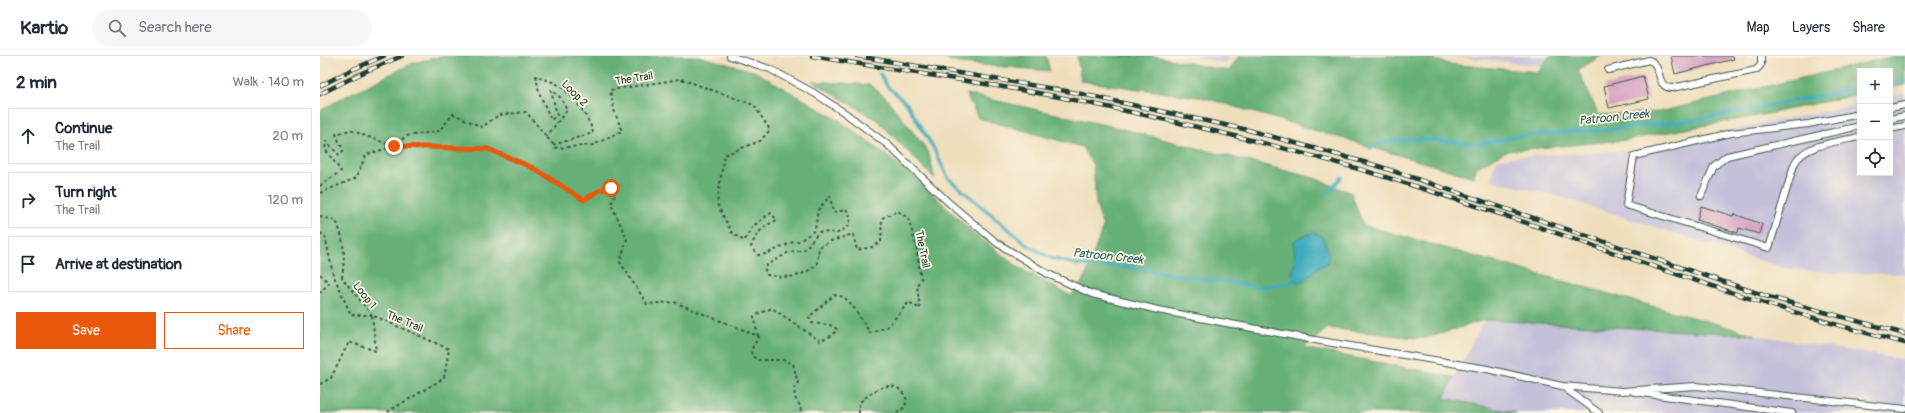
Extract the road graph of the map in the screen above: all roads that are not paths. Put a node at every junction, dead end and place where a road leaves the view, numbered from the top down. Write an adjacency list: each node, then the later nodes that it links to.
1 (730, 56): 14 (lane)
2 (1761, 56): 3 (lane)
3 (1608, 70)
4 (1905, 105): 5 (lane)
5 (1893, 107)
6 (1857, 115): 12 (lane)
7 (1905, 116): 8 (lane)
8 (1893, 118)
9 (1905, 126): 11 (lane)
10 (1857, 127): 13 (lane)
11 (1893, 128)
12 (1857, 138)
13 (1701, 196)
14 (1562, 386): 15 (lane); 17 (lane)
15 (1622, 391): 16 (lane); 18 (lane)
16 (1905, 409)
17 (1599, 413)
18 (1792, 413)

